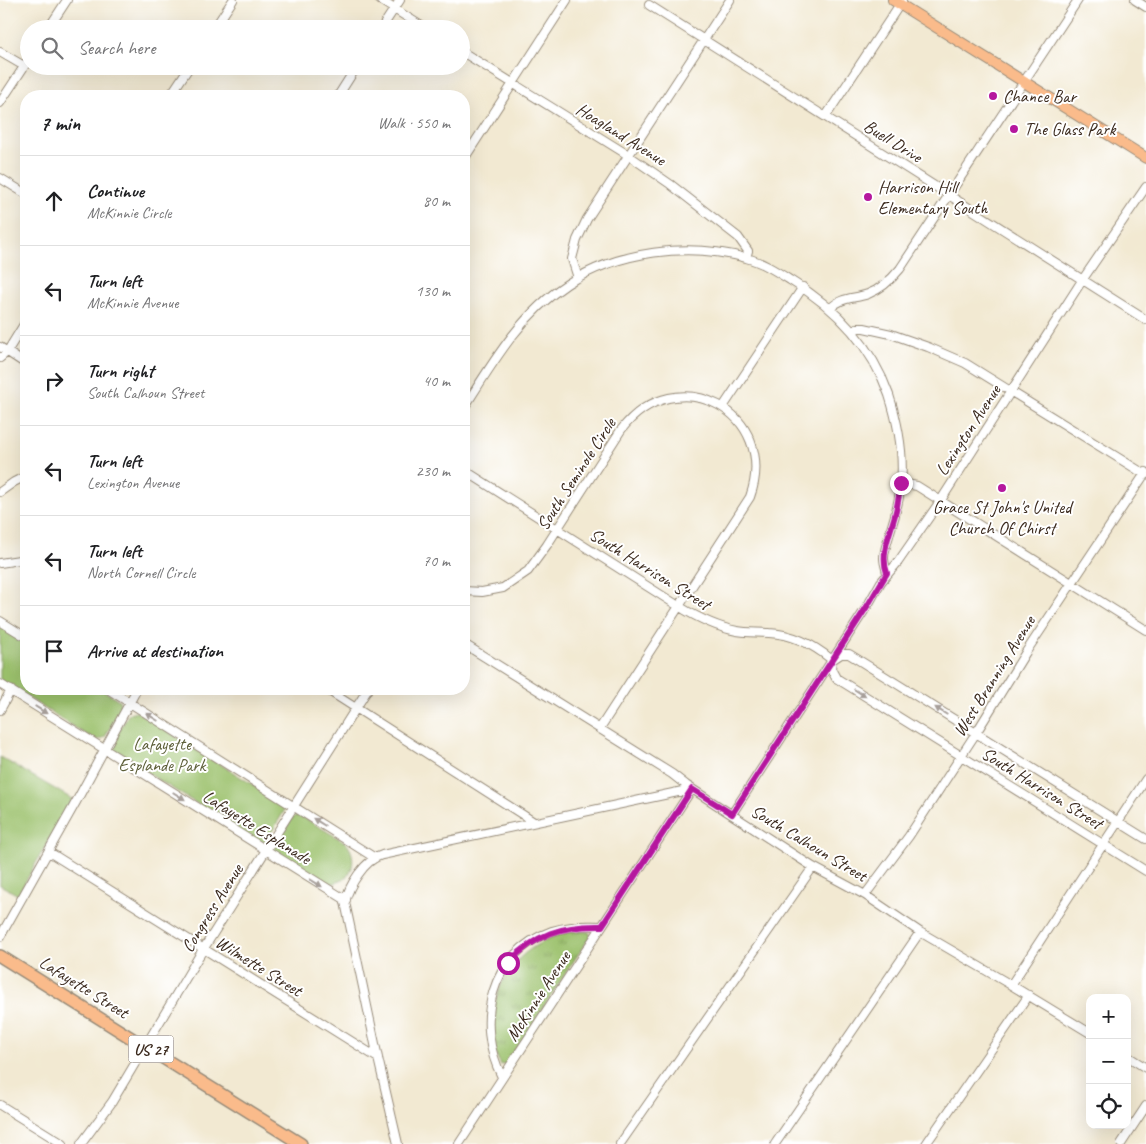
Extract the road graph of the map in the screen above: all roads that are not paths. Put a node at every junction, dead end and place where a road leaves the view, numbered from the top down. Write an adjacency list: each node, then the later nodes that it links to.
1 (66, 0): 13 (street)
2 (233, 0): 14 (street)
3 (380, 0): 12 (street)
4 (400, 0): 12 (street)
5 (566, 0): 25 (street)
6 (730, 0): 17 (street)
7 (1078, 0): 24 (street)
8 (1135, 0): 11 (street)
9 (898, 1): 24 (main road); 29 (street)
10 (649, 5): 17 (street, Buell Drive)
11 (1146, 7)
12 (394, 9): 15 (street); 16 (street)
13 (54, 20)
14 (220, 20)
15 (387, 20)
16 (412, 20)
17 (704, 40): 29 (street, Buell Drive); 31 (street)
18 (0, 52): 20 (street)
19 (470, 57): 25 (street, Hoagland Avenue)
20 (20, 64)
21 (20, 72): 28 (street)
22 (184, 75): 26 (street)
23 (351, 75): 27 (street)
24 (1024, 82): 32 (main road); 36 (street)
25 (513, 84): 30 (street); 31 (street, Hoagland Avenue)
26 (174, 90)
27 (342, 90)
28 (0, 103)
29 (826, 116): 36 (street, Buell Drive)
30 (470, 150)
31 (628, 155): 37 (street, Hoagland Avenue); 38 (street)
32 (1146, 158)
33 (0, 178): 35 (street)
34 (1146, 187): 39 (street, Lexington Avenue)
35 (20, 190)
36 (950, 194): 39 (street, Buell Drive); 41 (street)
37 (746, 258): 38 (street); 40 (street)
38 (578, 278): 49 (street)
39 (1083, 280): 42 (street, Buell Drive); 48 (street, Lexington Avenue)
40 (803, 287): 41 (street); 50 (street)
41 (831, 308): 44 (street)
42 (1146, 320)
43 (20, 329): 45 (street)
44 (853, 332): 48 (street); 54 (street)
45 (3, 350): 46 (street); 47 (street)
46 (0, 358)
47 (20, 360)
48 (1011, 390): 52 (street); 56 (street, Lexington Avenue)
49 (470, 399)
50 (723, 407): 57 (street, South Seminole Circle); 63 (street)
51 (470, 474): 57 (street, South Harrison Street)
52 (1146, 474): 61 (street, West Branning Avenue)
53 (20, 479): 55 (street)
54 (901, 483): 56 (street); 60 (street)
55 (0, 492)
56 (941, 500): 60 (street, Lexington Avenue); 61 (street)
57 (557, 529): 62 (street, South Seminole Circle); 63 (street, South Harrison Street)
58 (20, 560): 59 (street)
59 (0, 562)
60 (887, 573): 68 (street, Lexington Avenue)
61 (1072, 584): 65 (street); 79 (street, West Branning Avenue)
62 (470, 592)
63 (680, 607): 68 (street, South Harrison Street); 78 (street)
64 (0, 620): 66 (street)
65 (1146, 630)
66 (20, 633)
67 (470, 648): 78 (street, South Calhoun Street)
68 (832, 660): 79 (street, South Harrison Street, one-way to 68); 81 (street, South Harrison Street, one-way to 81); 85 (street, Lexington Avenue)
69 (0, 684): 70 (street, Lafayette Esplanade)
70 (11, 690): 77 (street); 80 (street, Lafayette Esplanade, one-way to 80)
71 (118, 695): 75 (street, Lafayette Esplanade)
72 (133, 695): 75 (street)
73 (335, 695): 76 (street)
74 (364, 695): 76 (street, Congress Avenue)
75 (129, 702): 80 (street); 84 (street, Lafayette Esplanade, one-way to 75)
76 (356, 708): 84 (street, Congress Avenue); 86 (street)
77 (0, 710)
78 (600, 728): 83 (street, South Calhoun Street)
79 (976, 733): 81 (street, West Branning Avenue); 87 (street, South Harrison Street)
80 (104, 749): 90 (street, Lafayette Esplanade, one-way to 90); 91 (street)
81 (961, 756): 89 (street, South Harrison Street); 95 (street, West Branning Avenue)
82 (1146, 779): 87 (street)
83 (692, 789): 85 (street, South Calhoun Street); 86 (street); 97 (street, McKinnie Avenue)
84 (294, 806): 90 (street, Congress Avenue); 92 (street, Lafayette Esplanade, one-way to 84)
85 (732, 814): 93 (street, South Calhoun Street)
86 (534, 822): 92 (street)
87 (1118, 822): 88 (street, South Harrison Street); 89 (street)
88 (1146, 839)
89 (1104, 845): 94 (street, South Harrison Street); 102 (street)
90 (266, 851): 96 (street, Lafayette Esplanade, one-way to 96); 100 (street, Congress Avenue)
91 (49, 852): 99 (street); 100 (street, Wilmette Street)
92 (375, 858): 96 (street)
93 (813, 867): 95 (street, South Calhoun Street); 118 (street)
94 (1146, 872)
95 (865, 895): 98 (street, South Calhoun Street)
96 (346, 900): 106 (street)
97 (602, 926): 109 (street, McKinnie Avenue); 109 (street)
98 (920, 932): 102 (street, South Calhoun Street); 119 (street)
99 (0, 938)
100 (204, 950): 105 (street, Congress Avenue); 106 (street, Wilmette Street)
101 (0, 956): 105 (highway, Lafayette Street / US 27)
102 (1011, 984): 103 (street, South Calhoun Street)
103 (1028, 995): 104 (street, South Calhoun Street); 120 (street)
104 (1086, 1031)
105 (146, 1046): 112 (highway, Lafayette Street / US 27); 114 (street, Congress Avenue)
106 (378, 1058): 116 (street)
107 (1131, 1059): 108 (street)
108 (1146, 1068)
109 (502, 1077): 117 (street, McKinnie Avenue)
110 (0, 1105): 113 (street)
111 (1146, 1106): 121 (street)
112 (287, 1140): 115 (highway, Lafayette Street / US 27)
113 (63, 1144)
114 (82, 1144)
115 (301, 1144)
116 (398, 1144)
117 (459, 1144)
118 (620, 1144)
119 (775, 1144)
120 (926, 1144)
121 (1121, 1144)

